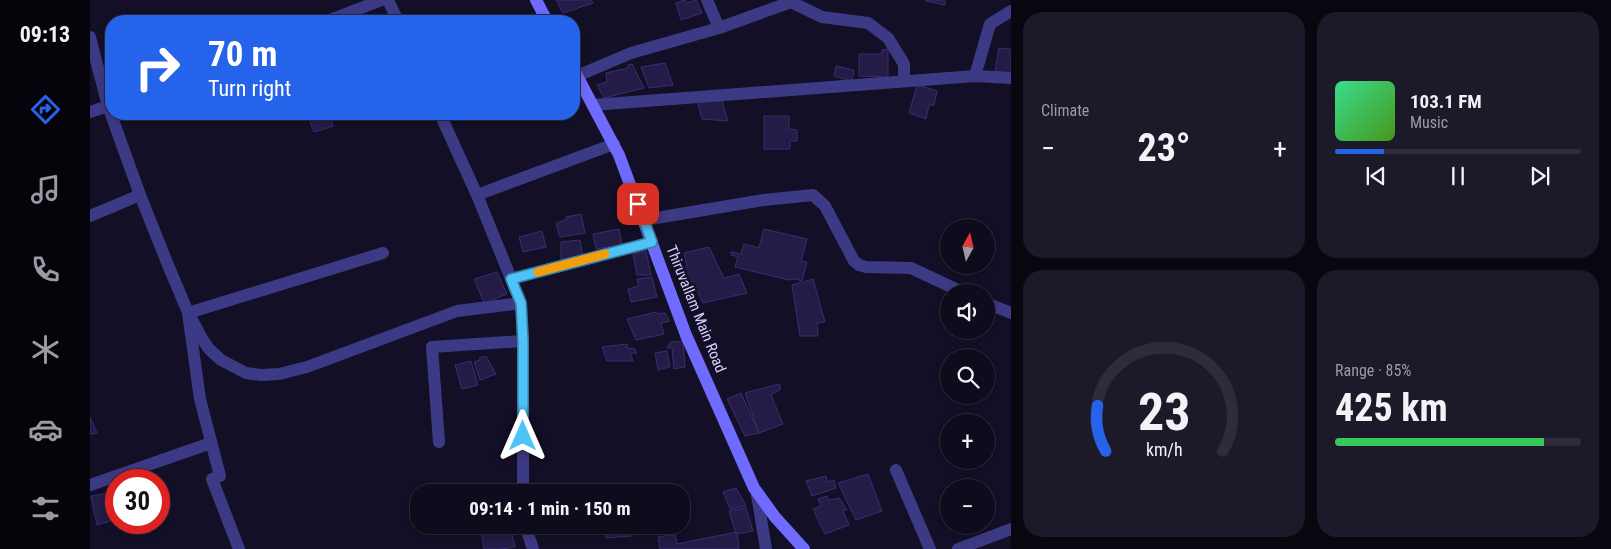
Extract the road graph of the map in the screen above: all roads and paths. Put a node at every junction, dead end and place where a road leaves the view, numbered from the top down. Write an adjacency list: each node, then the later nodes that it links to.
1 (382, 0): 6 (street)
2 (388, 0): 7 (street)
3 (536, 0): 8 (main road)
4 (707, 0): 9 (street)
5 (1011, 11): 12 (street)
6 (343, 15)
7 (395, 15)
8 (544, 15)
9 (719, 28): 11 (street); 14 (street)
10 (90, 37): 16 (street)
11 (580, 71)
12 (974, 76): 13 (street); 14 (street)
13 (1011, 78)
14 (904, 81): 17 (street)
15 (580, 82): 17 (main road, Thiruvallam Main Road)
16 (105, 89)
17 (593, 105): 22 (main road, Thiruvallam Main Road)
18 (105, 108): 19 (street)
19 (90, 112)
20 (115, 120): 23 (street)
21 (443, 120): 24 (street)
22 (614, 144): 24 (street); 26 (main road, Thiruvallam Main Road)
23 (140, 195): 25 (street); 33 (street)
24 (477, 195): 29 (street)
25 (90, 216)
26 (644, 220): 27 (main road, Thiruvallam Main Road); 30 (street)
27 (652, 242): 29 (street); 41 (main road, Thiruvallam Main Road)
28 (383, 254): 33 (street)
29 (511, 279): 31 (street)
30 (945, 284)
31 (521, 303): 33 (street); 35 (street)
32 (995, 307): 34 (street)
33 (188, 313): 37 (street)
34 (1011, 313)
35 (523, 341): 36 (street); 39 (street)
36 (438, 442)
37 (211, 443): 40 (street); 44 (street)
38 (896, 470): 48 (street)
39 (523, 484)
40 (90, 485)
41 (758, 495): 46 (street); 47 (main road, Thiruvallam Main Road)
42 (1011, 529): 49 (street)
43 (528, 534): 45 (street)
44 (239, 549)
45 (533, 549)
46 (766, 549)
47 (804, 549)
48 (930, 549)
49 (958, 549)

